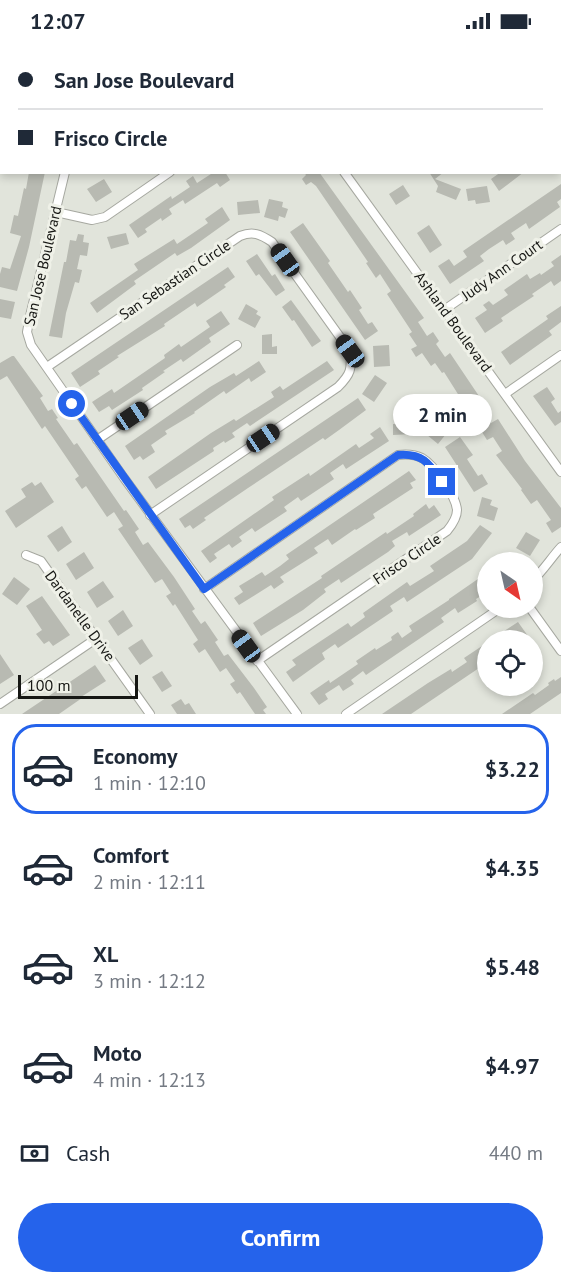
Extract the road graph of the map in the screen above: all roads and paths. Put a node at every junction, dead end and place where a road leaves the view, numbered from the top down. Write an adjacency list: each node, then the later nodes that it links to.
1 (65, 174): 4 (street, San Jose Boulevard)
2 (167, 174): 4 (street)
3 (345, 174): 6 (street, Ashland Boulevard)
4 (56, 212): 9 (street, San Jose Boulevard)
5 (561, 229): 6 (street, Judy Ann Court)
6 (444, 310): 10 (street, Ashland Boulevard)
7 (237, 345): 11 (street)
8 (561, 355): 10 (street)
9 (47, 367): 11 (street, San Jose Boulevard); 13 (street, San Sebastian Circle)
10 (505, 393): 12 (street, Ashland Boulevard)
11 (97, 440): 13 (street, San Jose Boulevard)
12 (561, 471)
13 (150, 515): 17 (street, San Jose Boulevard)
14 (561, 547): 16 (street)
15 (26, 555): 20 (street, Dardanelle Drive)
16 (543, 570)
17 (204, 589): 22 (street, San Jose Boulevard); 22 (street, Frisco Circle)
18 (485, 618): 26 (street)
19 (537, 618): 21 (street)
20 (96, 638): 23 (street); 25 (street, Dardanelle Drive)
21 (561, 651)
22 (257, 661): 24 (street, San Jose Boulevard)
23 (0, 704)
24 (294, 711)
25 (150, 714)
26 (346, 714)

